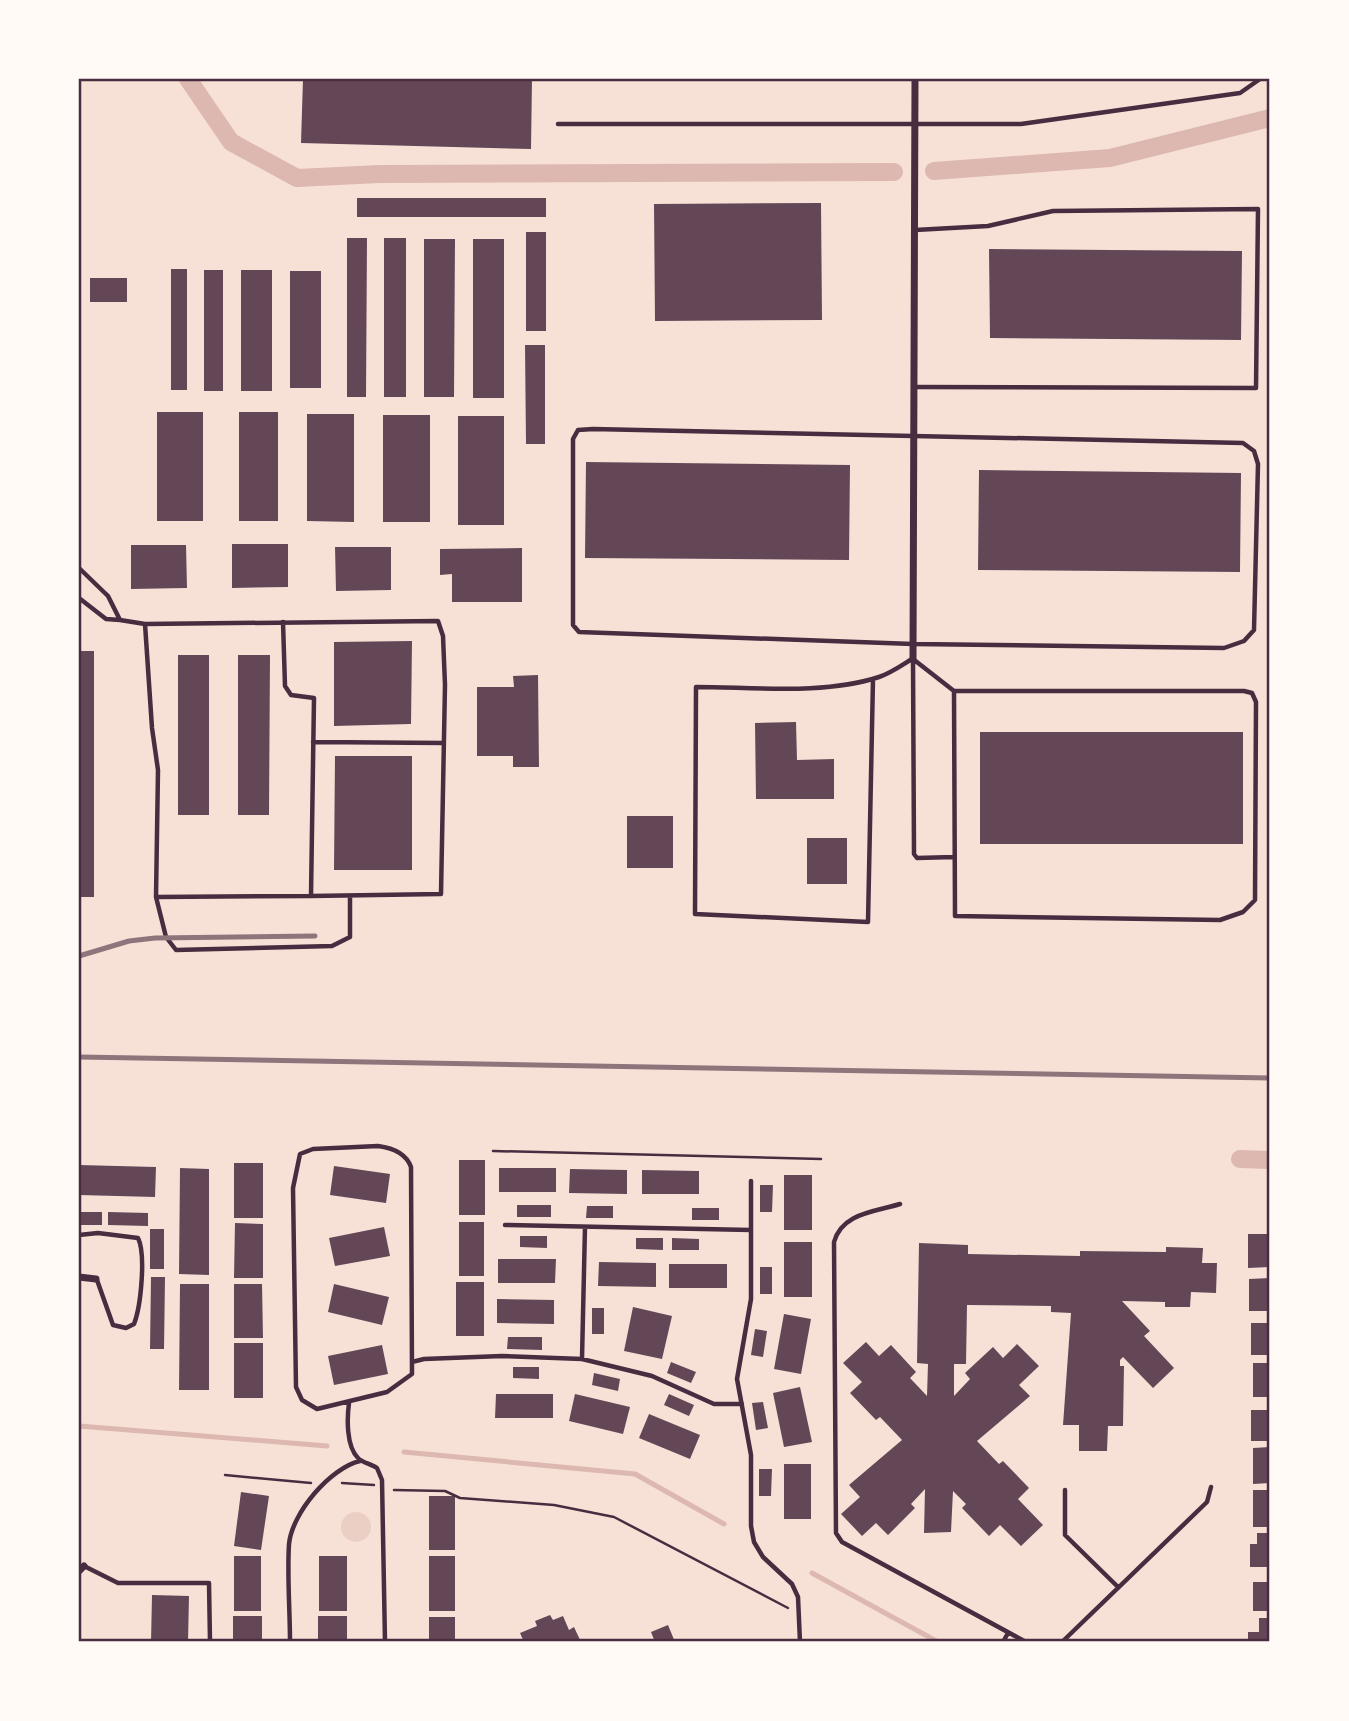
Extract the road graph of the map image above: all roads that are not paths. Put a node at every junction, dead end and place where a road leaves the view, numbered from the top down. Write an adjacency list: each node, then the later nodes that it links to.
1 (915, 79): 4 (street)
2 (1260, 79): 4 (lane)
3 (558, 124): 4 (lane)
4 (915, 124): 5 (street)
5 (914, 230): 6 (street); 6 (lane)
6 (914, 387): 7 (street)
7 (914, 436): 13 (street); 13 (lane); 13 (lane)
8 (79, 568): 10 (lane)
9 (79, 598): 10 (lane)
10 (120, 620): 12 (lane)
11 (283, 622): 12 (lane); 17 (lane); 18 (lane)
12 (145, 624): 22 (lane)
13 (913, 643): 14 (street)
14 (913, 659): 15 (lane); 16 (lane); 19 (lane)
15 (873, 679): 15 (lane)
16 (954, 691): 19 (lane); 19 (lane)
17 (313, 742): 18 (lane); 20 (lane)
18 (444, 743): 21 (lane)
19 (954, 857)
20 (311, 896): 21 (lane); 22 (lane)
21 (350, 896): 22 (lane)
22 (156, 897)
23 (751, 1181): 27 (lane)
24 (900, 1204): 40 (lane)
25 (505, 1225): 26 (lane)
26 (585, 1227): 27 (lane); 31 (lane)
27 (751, 1230): 34 (lane)
28 (79, 1235): 30 (lane)
29 (79, 1277): 30 (street)
30 (96, 1279)
31 (582, 1359): 32 (lane); 34 (lane)
32 (412, 1362): 33 (lane); 33 (lane)
33 (349, 1403): 35 (lane)
34 (741, 1404): 44 (lane)
35 (360, 1461): 42 (lane); 43 (lane)
36 (1211, 1487): 39 (lane)
37 (1065, 1490): 39 (lane)
38 (81, 1569): 41 (lane)
39 (1118, 1587): 47 (lane)
40 (1008, 1633): 45 (lane); 46 (lane)
41 (210, 1642)
42 (290, 1642)
43 (385, 1642)
44 (800, 1642)
45 (1003, 1642)
46 (1026, 1642)
47 (1062, 1642)

